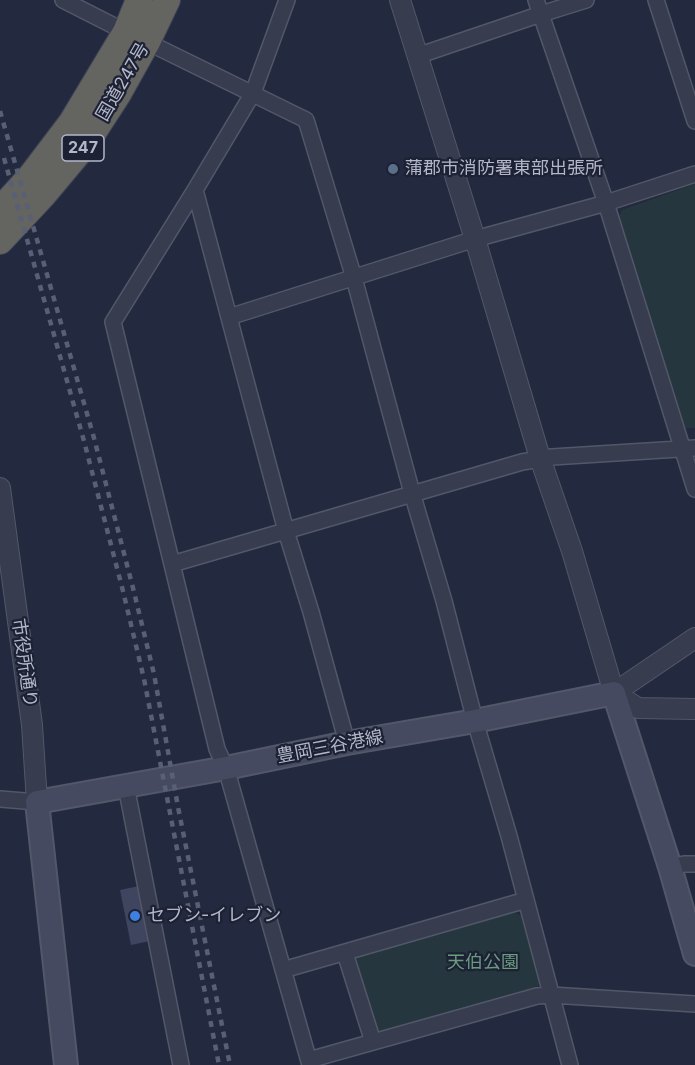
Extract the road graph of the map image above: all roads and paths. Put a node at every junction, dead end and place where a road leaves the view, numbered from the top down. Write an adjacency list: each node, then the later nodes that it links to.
1 (63, 0): 9 (street)
2 (139, 0): 9 (highway, 国道247号 / 247)
3 (167, 0): 9 (highway, 国道247号 / 247)
4 (287, 0): 11 (street)
5 (400, 0): 10 (street)
6 (586, 0): 8 (street)
7 (656, 0): 12 (street)
8 (538, 7): 10 (street); 15 (street)
9 (137, 37): 11 (street); 16 (highway, 国道247号 / 247); 18 (highway, 国道247号 / 247)
10 (417, 56): 17 (street)
11 (253, 93): 14 (street); 19 (street)
12 (695, 121)
13 (695, 174): 15 (street)
14 (195, 190): 20 (street); 27 (street)
15 (606, 203): 17 (street); 21 (street)
16 (0, 210)
17 (475, 239): 19 (street); 22 (street)
18 (0, 240)
19 (354, 278): 20 (street); 25 (street)
20 (229, 318): 26 (street)
21 (689, 448): 22 (street); 24 (street)
22 (540, 459): 25 (street); 29 (street)
23 (0, 488): 36 (street, 市役所通り)
24 (695, 489)
25 (412, 493): 26 (street); 31 (street)
26 (286, 531): 27 (street); 32 (street)
27 (172, 564): 33 (street)
28 (695, 638): 29 (street)
29 (614, 693): 30 (street); 31 (main road, 豊岡三谷港線); 38 (main road)
30 (695, 709)
31 (475, 721): 32 (main road, 豊岡三谷港線); 39 (street)
32 (347, 743): 33 (main road, 豊岡三谷港線)
33 (226, 768): 34 (main road, 豊岡三谷港線); 42 (street)
34 (126, 786): 36 (main road, 豊岡三谷港線); 48 (street)
35 (0, 799): 36 (street)
36 (37, 802): 47 (main road)
37 (695, 864): 38 (street)
38 (670, 867): 41 (main road)
39 (526, 900): 40 (street); 43 (street)
40 (345, 953): 42 (street); 45 (street)
41 (695, 954)
42 (283, 970): 46 (street)
43 (552, 994): 44 (street); 45 (street); 49 (street)
44 (695, 1004)
45 (373, 1042): 46 (street)
46 (309, 1063)
47 (66, 1065)
48 (181, 1065)
49 (570, 1065)

